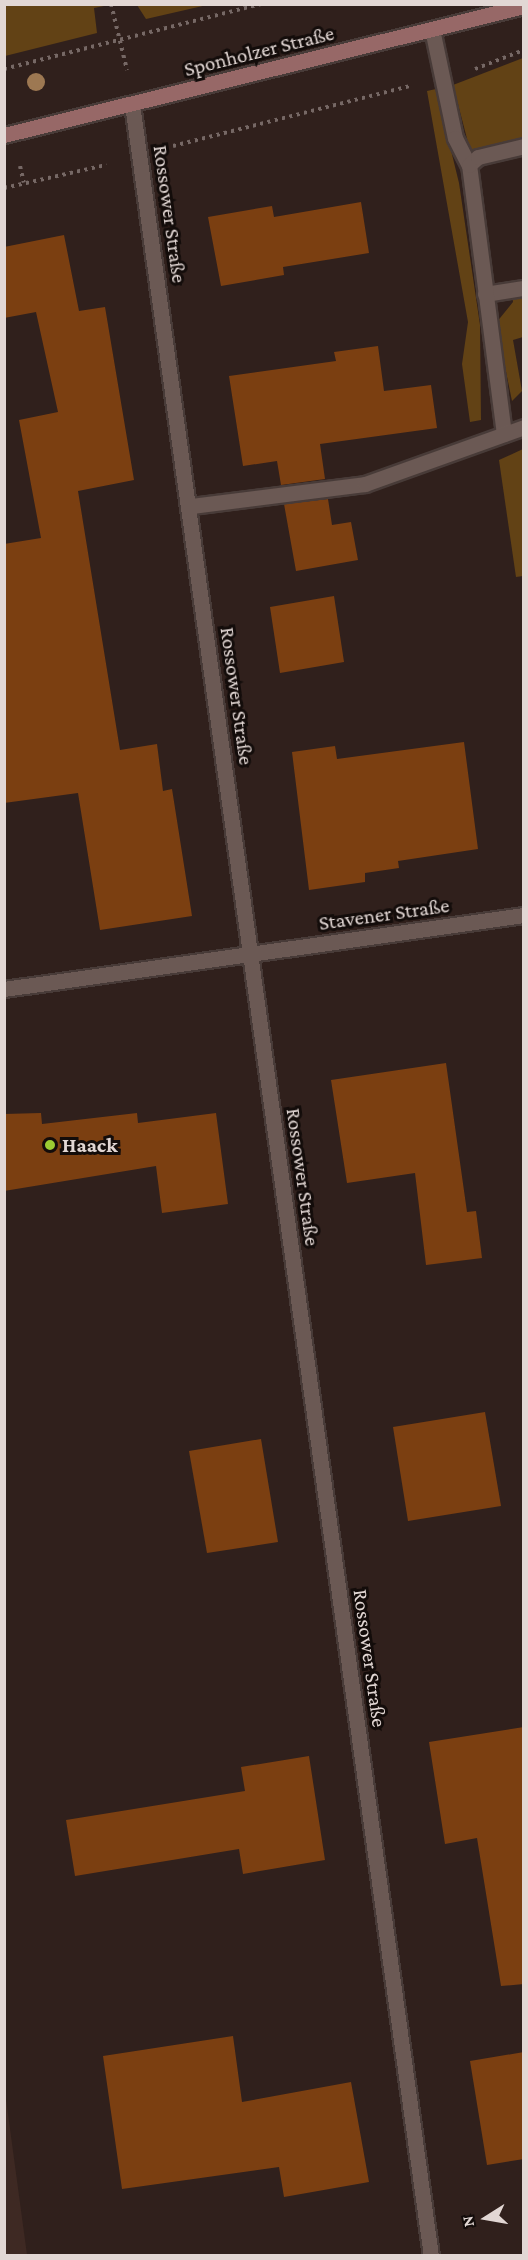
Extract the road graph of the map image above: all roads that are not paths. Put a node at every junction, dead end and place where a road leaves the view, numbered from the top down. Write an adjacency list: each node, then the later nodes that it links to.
1 (524, 6): 2 (street, Sponholzer Straße)
2 (432, 29): 3 (street, Sponholzer Straße); 6 (street)
3 (132, 104): 4 (street, Sponholzer Straße); 11 (street, Rossower Straße)
4 (4, 135)
5 (524, 146): 6 (street)
6 (469, 165): 8 (street)
7 (524, 288): 8 (street)
8 (485, 294): 10 (street)
9 (524, 427): 10 (street)
10 (504, 434): 11 (street)
11 (191, 506): 13 (street, Rossower Straße)
12 (524, 915): 13 (street, Stavener Straße)
13 (251, 954): 14 (street, Stavener Straße); 15 (street, Rossower Straße)
14 (4, 989)
15 (431, 2256)

